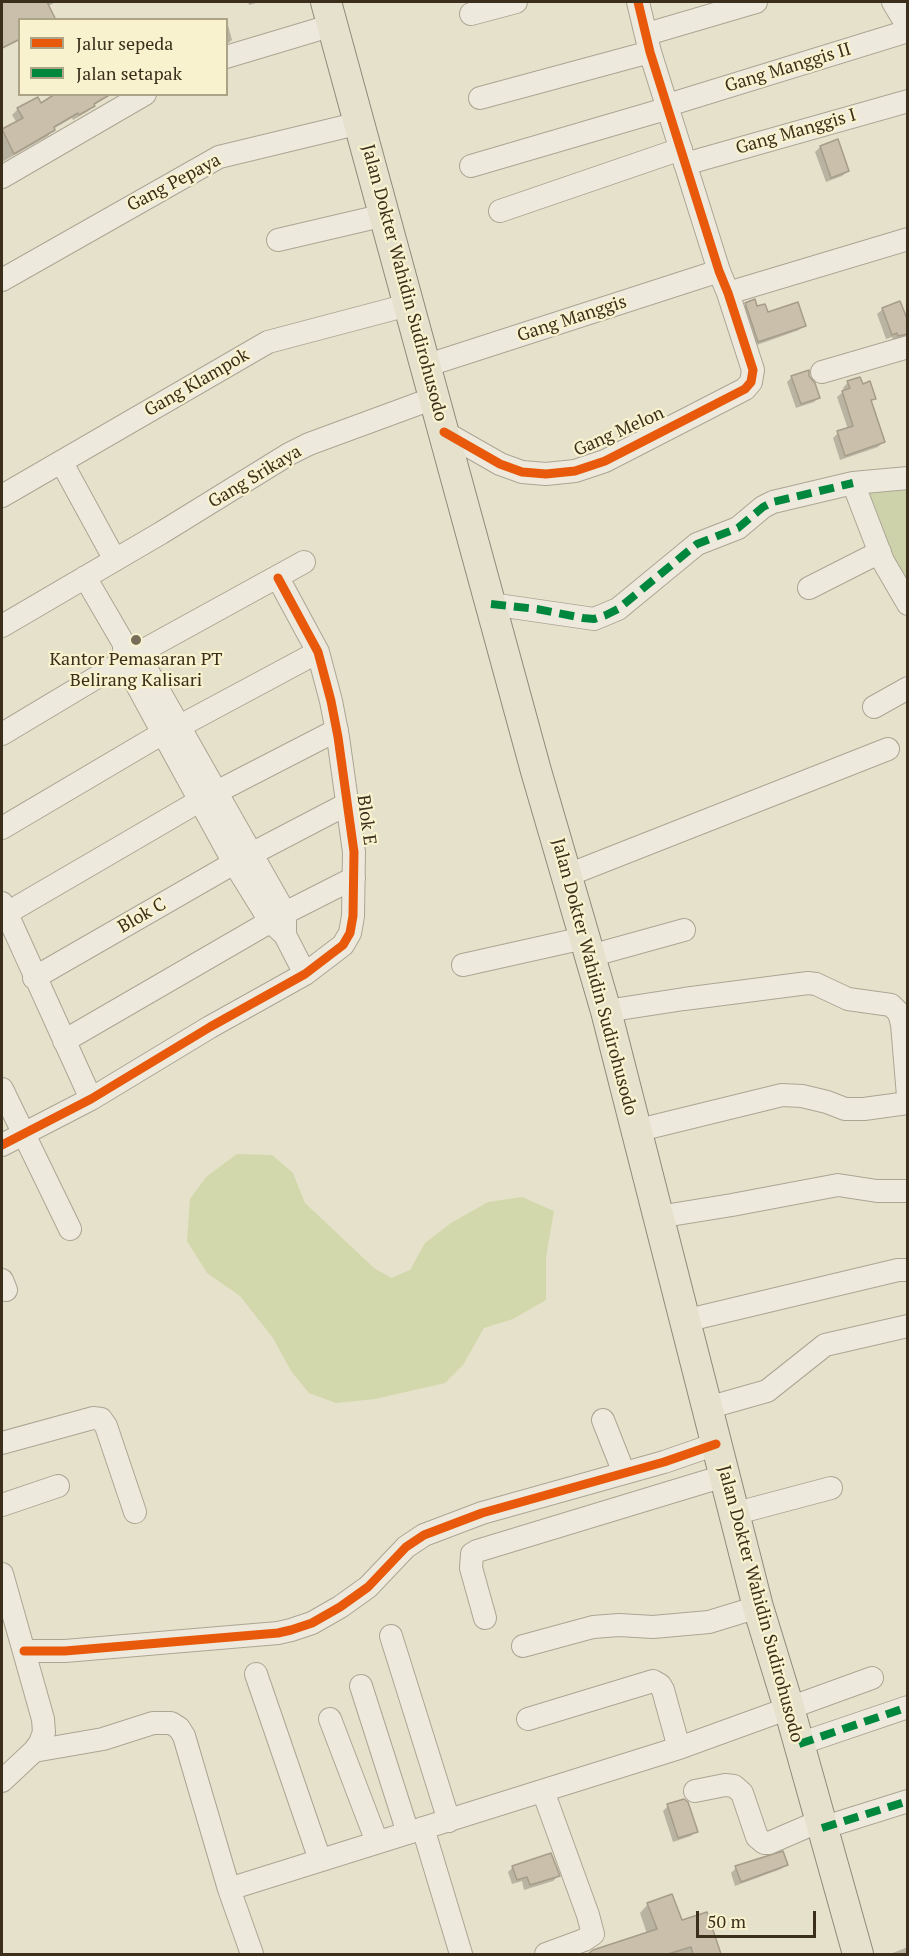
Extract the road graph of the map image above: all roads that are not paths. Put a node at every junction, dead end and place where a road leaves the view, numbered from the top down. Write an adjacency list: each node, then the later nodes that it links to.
1 (516, 2): 6 (street)
2 (638, 2): 8 (street)
3 (756, 2): 8 (street)
4 (893, 2): 7 (street)
5 (330, 14): 9 (street); 14 (main road, Jalan Dokter Wahidin Sudirohusodo)
6 (471, 14)
7 (908, 29): 13 (street, Gang Manggis II)
8 (648, 43): 11 (street); 13 (street)
9 (228, 56)
10 (142, 96): 17 (street)
11 (480, 98)
12 (908, 101): 15 (street, Gang Manggis I)
13 (668, 107): 15 (street); 16 (street, Gang Manggis II)
14 (360, 123): 19 (main road, Jalan Dokter Wahidin Sudirohusodo); 23 (street, Gang Pepaya)
15 (683, 157): 18 (street, Gang Manggis I); 22 (street)
16 (471, 166)
17 (2, 177)
18 (500, 211)
19 (385, 215): 21 (street); 25 (main road, Jalan Dokter Wahidin Sudirohusodo)
20 (908, 239): 24 (street)
21 (279, 240)
22 (719, 271): 24 (street); 27 (street, Gang Manggis)
23 (2, 280)
24 (728, 293): 30 (street, Gang Melon)
25 (408, 305): 27 (main road, Jalan Dokter Wahidin Sudirohusodo); 31 (street, Gang Klampok)
26 (908, 347): 28 (street)
27 (425, 366): 29 (main road, Jalan Dokter Wahidin Sudirohusodo)
28 (822, 372)
29 (434, 398): 30 (main road, Jalan Dokter Wahidin Sudirohusodo); 36 (street, Gang Srikaya)
30 (444, 432): 41 (main road, Jalan Dokter Wahidin Sudirohusodo)
31 (62, 463): 34 (street, Gang Klampok); 36 (street)
32 (908, 478): 33 (street)
33 (853, 483): 35 (street); 41 (street)
34 (2, 496)
35 (880, 552): 40 (street); 42 (street)
36 (115, 560): 38 (street, Gang Srikaya)
37 (304, 562): 39 (street)
38 (85, 577): 43 (street, Gang Srikaya); 45 (street)
39 (278, 578): 44 (street, Blok E); 45 (street)
40 (809, 588)
41 (491, 604): 56 (main road, Jalan Dokter Wahidin Sudirohusodo)
42 (908, 604)
43 (2, 626)
44 (318, 652): 48 (street); 49 (street, Blok E)
45 (128, 653): 48 (street); 50 (street)
46 (908, 688): 47 (street)
47 (874, 707)
48 (171, 729): 52 (street); 54 (street)
49 (337, 730): 52 (street); 53 (street, Blok E)
50 (2, 734)
51 (888, 749): 56 (street)
52 (208, 796): 55 (street); 58 (street)
53 (347, 804): 55 (street, Blok C); 57 (street, Blok E)
54 (2, 828)
55 (242, 859): 59 (street); 64 (street, Blok C)
56 (568, 875): 61 (main road, Jalan Dokter Wahidin Sudirohusodo)
57 (354, 878): 59 (street); 63 (street, Blok E)
58 (4, 908): 64 (street)
59 (280, 923): 63 (street); 66 (street)
60 (684, 930): 61 (street)
61 (587, 947): 62 (street); 65 (main road, Jalan Dokter Wahidin Sudirohusodo)
62 (463, 965)
63 (305, 974): 69 (street, Blok E)
64 (34, 978): 66 (street)
65 (606, 1011): 68 (street); 71 (main road, Jalan Dokter Wahidin Sudirohusodo)
66 (64, 1041): 69 (street)
67 (2, 1089): 72 (street)
68 (908, 1096)
69 (91, 1099): 72 (street, Blok E)
70 (908, 1103): 71 (street)
71 (635, 1131): 75 (main road, Jalan Dokter Wahidin Sudirohusodo)
72 (22, 1134): 73 (street, Blok E); 76 (street)
73 (2, 1145)
74 (908, 1191): 75 (street)
75 (658, 1216): 78 (main road, Jalan Dokter Wahidin Sudirohusodo)
76 (70, 1229)
77 (908, 1270): 78 (street)
78 (684, 1321): 80 (main road, Jalan Dokter Wahidin Sudirohusodo)
79 (908, 1326): 80 (street)
80 (707, 1408): 83 (main road, Jalan Dokter Wahidin Sudirohusodo)
81 (603, 1420): 84 (street)
82 (2, 1443): 89 (street)
83 (716, 1444): 84 (street); 85 (main road, Jalan Dokter Wahidin Sudirohusodo)
84 (624, 1473): 96 (street)
85 (724, 1476): 90 (main road, Jalan Dokter Wahidin Sudirohusodo); 93 (street)
86 (58, 1486): 88 (street)
87 (831, 1488): 90 (street)
88 (2, 1505)
89 (135, 1512)
90 (733, 1514): 92 (main road, Jalan Dokter Wahidin Sudirohusodo)
91 (2, 1575): 96 (street)
92 (758, 1607): 95 (street); 101 (main road, Jalan Dokter Wahidin Sudirohusodo)
93 (485, 1618)
94 (391, 1636): 111 (street)
95 (523, 1646)
96 (24, 1651): 106 (street)
97 (256, 1674): 115 (street)
98 (872, 1678): 101 (street)
99 (361, 1686): 113 (street)
100 (908, 1707): 104 (street)
101 (789, 1708): 104 (main road, Jalan Dokter Wahidin Sudirohusodo); 105 (street)
102 (330, 1719): 114 (street)
103 (528, 1719): 105 (street)
104 (798, 1743): 112 (main road, Jalan Dokter Wahidin Sudirohusodo)
105 (679, 1748): 108 (street)
106 (34, 1751): 107 (street); 116 (street)
107 (2, 1781)
108 (543, 1791): 111 (street); 119 (street)
109 (694, 1791): 112 (street)
110 (908, 1801): 112 (street)
111 (449, 1821): 113 (street)
112 (821, 1824): 120 (main road, Jalan Dokter Wahidin Sudirohusodo)
113 (415, 1830): 114 (street); 118 (street)
114 (377, 1842): 115 (street)
115 (320, 1860): 116 (street)
116 (228, 1889): 117 (street)
117 (252, 1954)
118 (460, 1954)
119 (546, 1954)
120 (858, 1954)

